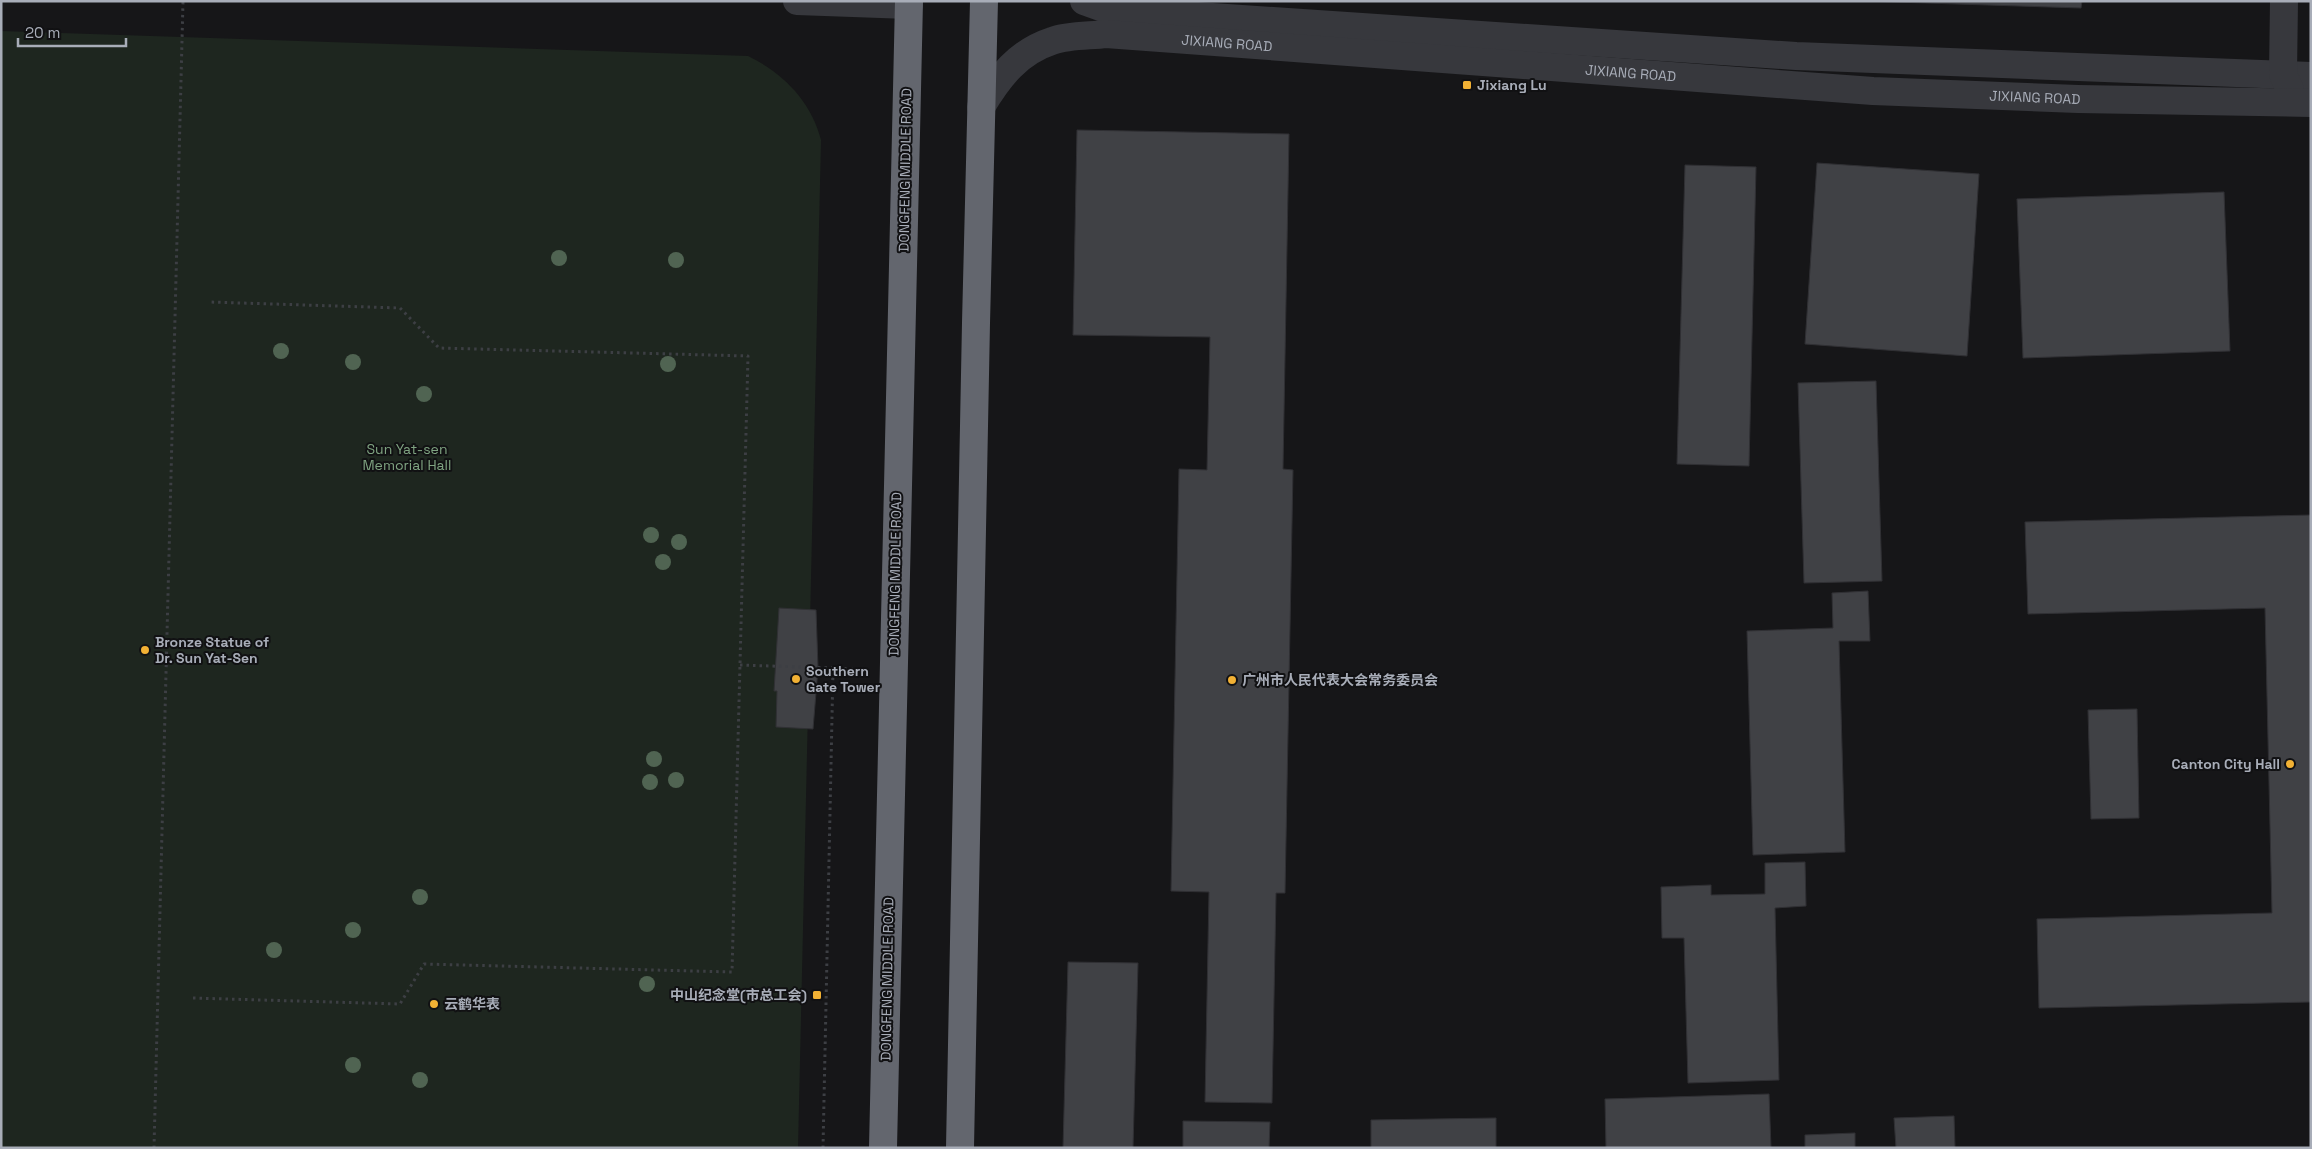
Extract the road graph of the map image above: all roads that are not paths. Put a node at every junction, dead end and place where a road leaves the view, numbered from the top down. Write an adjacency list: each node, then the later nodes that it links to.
1 (797, 1): 5 (street)
2 (984, 1): 9 (highway)
3 (1084, 1): 6 (street, JIXIANG ROAD)
4 (2284, 1): 6 (street)
5 (909, 3): 10 (highway, DONGFENG MIDDLE ROAD)
6 (2283, 74): 7 (street, JIXIANG ROAD); 8 (street)
7 (2311, 76)
8 (2306, 96): 9 (street, JIXIANG ROAD)
9 (981, 107): 11 (highway)
10 (883, 1148)
11 (960, 1148)

